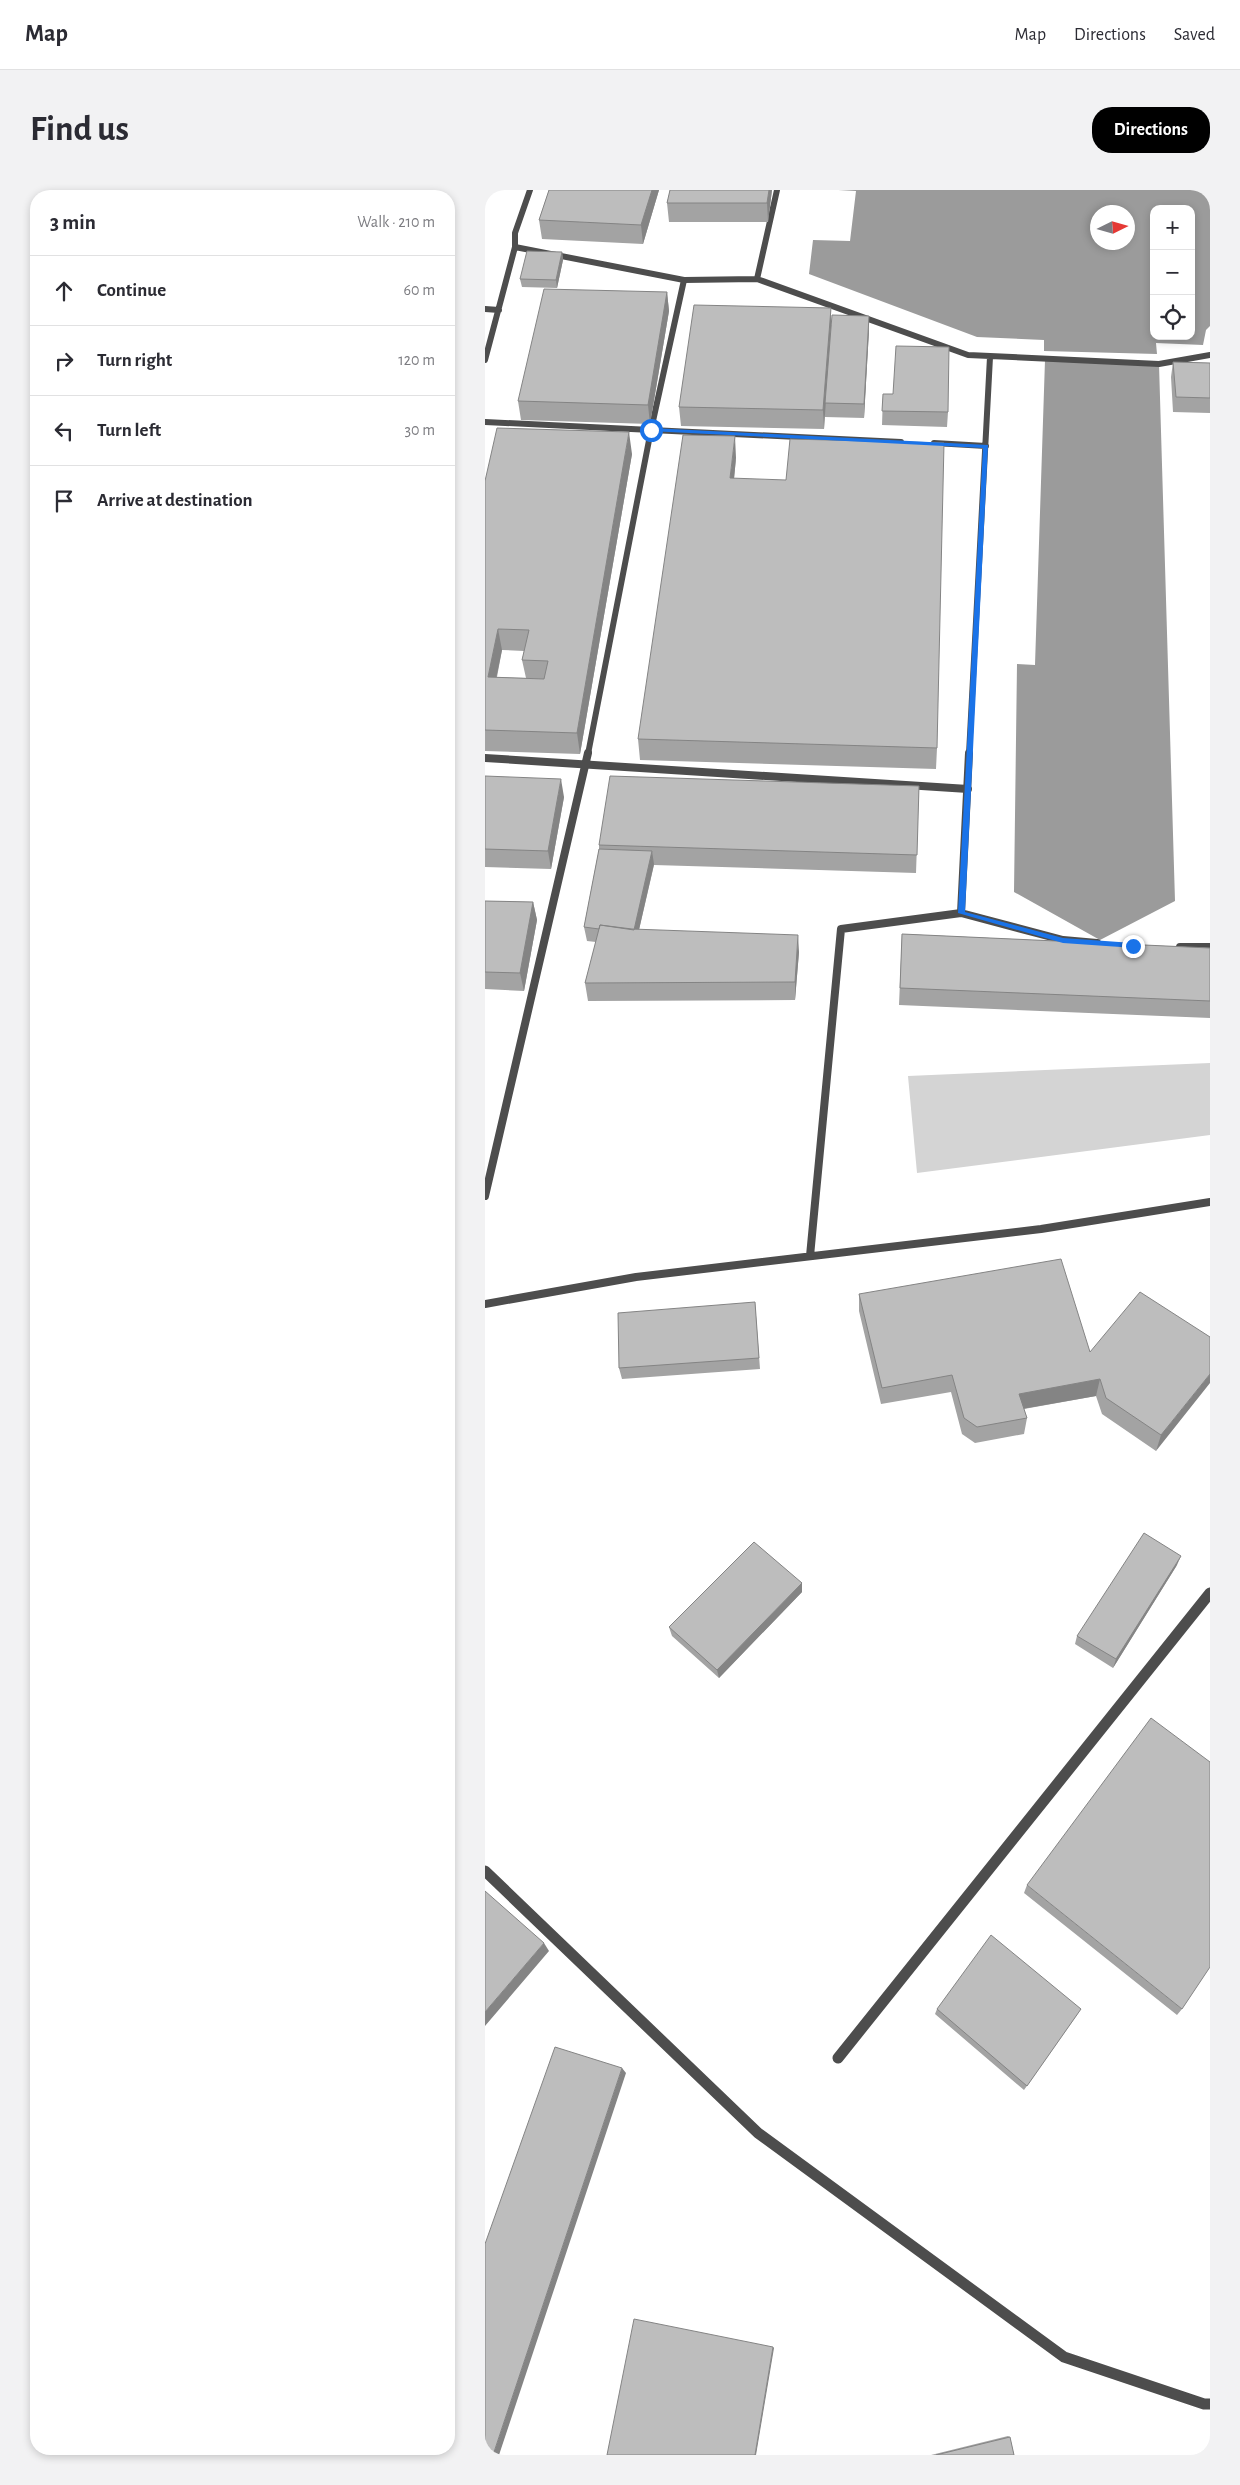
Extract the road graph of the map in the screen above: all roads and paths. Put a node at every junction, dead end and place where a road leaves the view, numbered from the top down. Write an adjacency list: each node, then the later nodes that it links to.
1 (530, 190): 3 (street)
2 (777, 190): 4 (street)
3 (515, 247): 5 (street); 7 (street)
4 (757, 279): 5 (street); 9 (street)
5 (684, 280): 12 (street)
6 (485, 309): 7 (street)
7 (499, 310): 10 (street)
8 (1210, 354): 9 (street)
9 (991, 357): 15 (street)
10 (485, 360)
11 (485, 422): 12 (street)
12 (651, 430): 13 (street); 17 (street)
13 (907, 442)
14 (927, 443): 15 (street)
15 (986, 446): 18 (street)
16 (485, 758): 17 (street)
17 (586, 765): 18 (street); 23 (street)
18 (968, 789): 19 (street)
19 (961, 913): 20 (street); 25 (street)
20 (1106, 944)
21 (1171, 946): 22 (street)
22 (1210, 947)
23 (485, 1196)
24 (1210, 1202): 25 (street)
25 (810, 1256): 26 (street)
26 (485, 1304)
27 (1210, 1593): 29 (street)
28 (485, 1870): 30 (street)
29 (838, 2058)
30 (1210, 2404)

